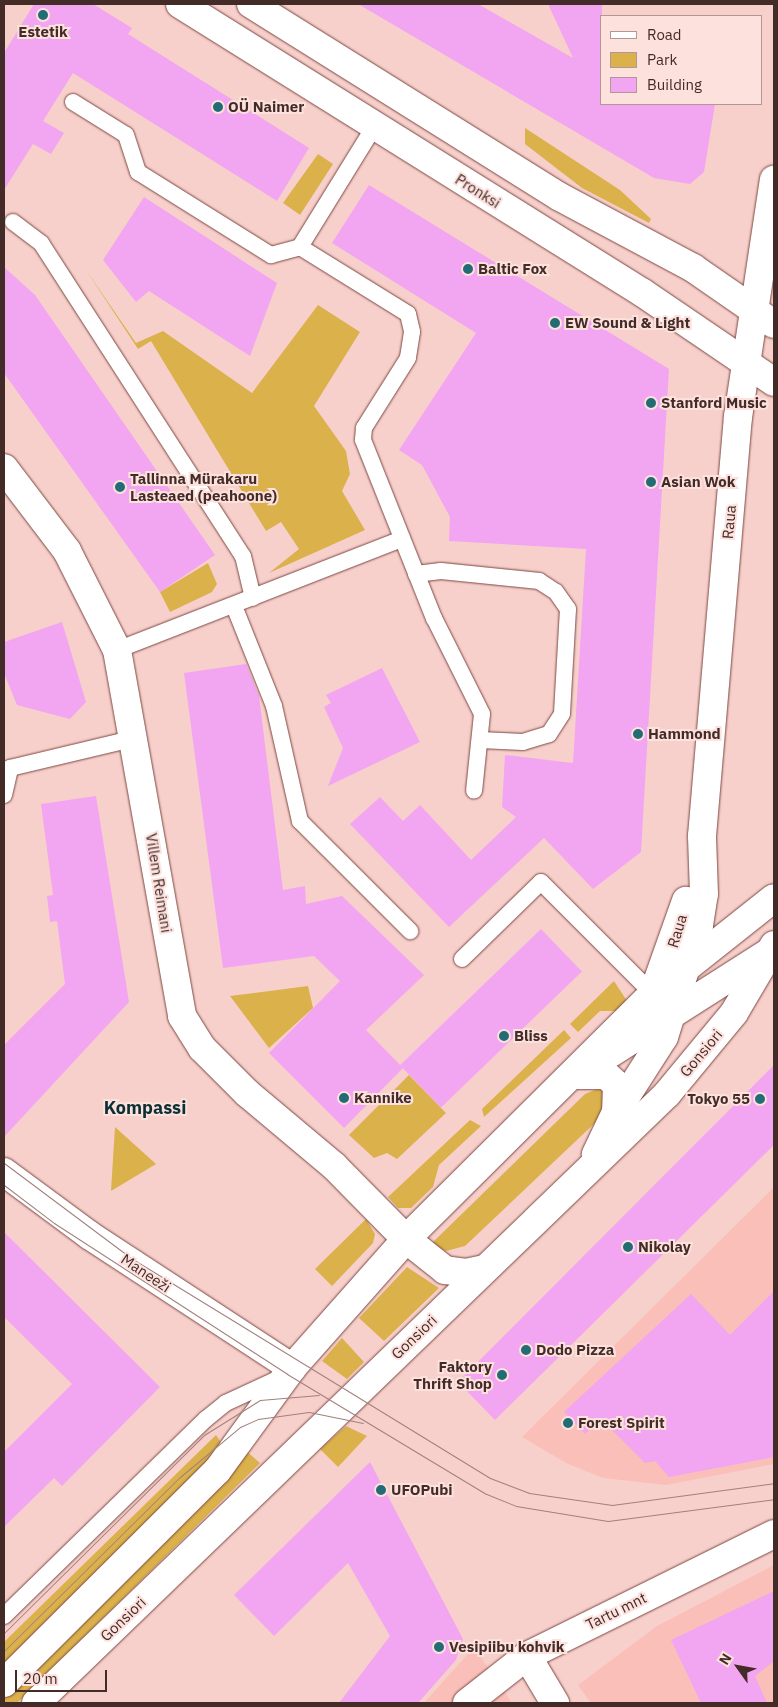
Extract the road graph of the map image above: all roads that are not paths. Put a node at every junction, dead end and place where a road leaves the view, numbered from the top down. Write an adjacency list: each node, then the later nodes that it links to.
1 (180, 4): 4 (main road, Pronksi)
2 (250, 4): 8 (main road)
3 (73, 102): 7 (lane)
4 (374, 127): 7 (lane); 9 (main road, Pronksi)
5 (774, 180): 8 (main road, Raua)
6 (13, 222): 14 (lane)
7 (300, 247): 12 (lane)
8 (764, 317): 9 (main road, Raua)
9 (744, 364): 10 (main road, Pronksi); 21 (main road, Raua)
10 (774, 382)
11 (4, 468): 16 (main road, Villem Reimani)
12 (402, 539): 13 (lane); 14 (lane)
13 (416, 574): 18 (lane); 18 (lane)
14 (253, 598): 15 (lane)
15 (234, 606): 16 (lane); 23 (lane)
16 (117, 650): 17 (main road, Villem Reimani)
17 (136, 738): 20 (lane); 33 (main road, Villem Reimani)
18 (480, 740): 19 (lane)
19 (474, 791)
20 (4, 795)
21 (702, 836): 26 (main road, Raua); 27 (main road, Raua)
22 (774, 898): 26 (main road, Gonsiori)
23 (410, 931)
24 (771, 949): 28 (main road, Gonsiori); 31 (main road, Gonsiori)
25 (462, 959): 27 (lane)
26 (690, 960): 27 (main road, Gonsiori); 28 (main road, Raua)
27 (653, 994): 29 (main road, Gonsiori)
28 (674, 1013): 29 (main road, Gonsiori); 30 (main road)
29 (576, 1075): 30 (main road); 33 (main road, Gonsiori)
30 (616, 1112): 31 (main road)
31 (588, 1170): 34 (main road, Gonsiori)
32 (4, 1172): 35 (main road, Maneeži)
33 (406, 1239): 34 (main road, Villem Reimani); 35 (main road, Gonsiori)
34 (485, 1269): 40 (main road, Gonsiori)
35 (290, 1371): 37 (lane); 39 (main road, Gonsiori)
36 (774, 1534): 38 (main road, Tartu mnt)
37 (4, 1616)
38 (527, 1656): 41 (main road, Tartu mnt); 42 (main road)
39 (4, 1683)
40 (36, 1703)
41 (467, 1703)
42 (555, 1703)

